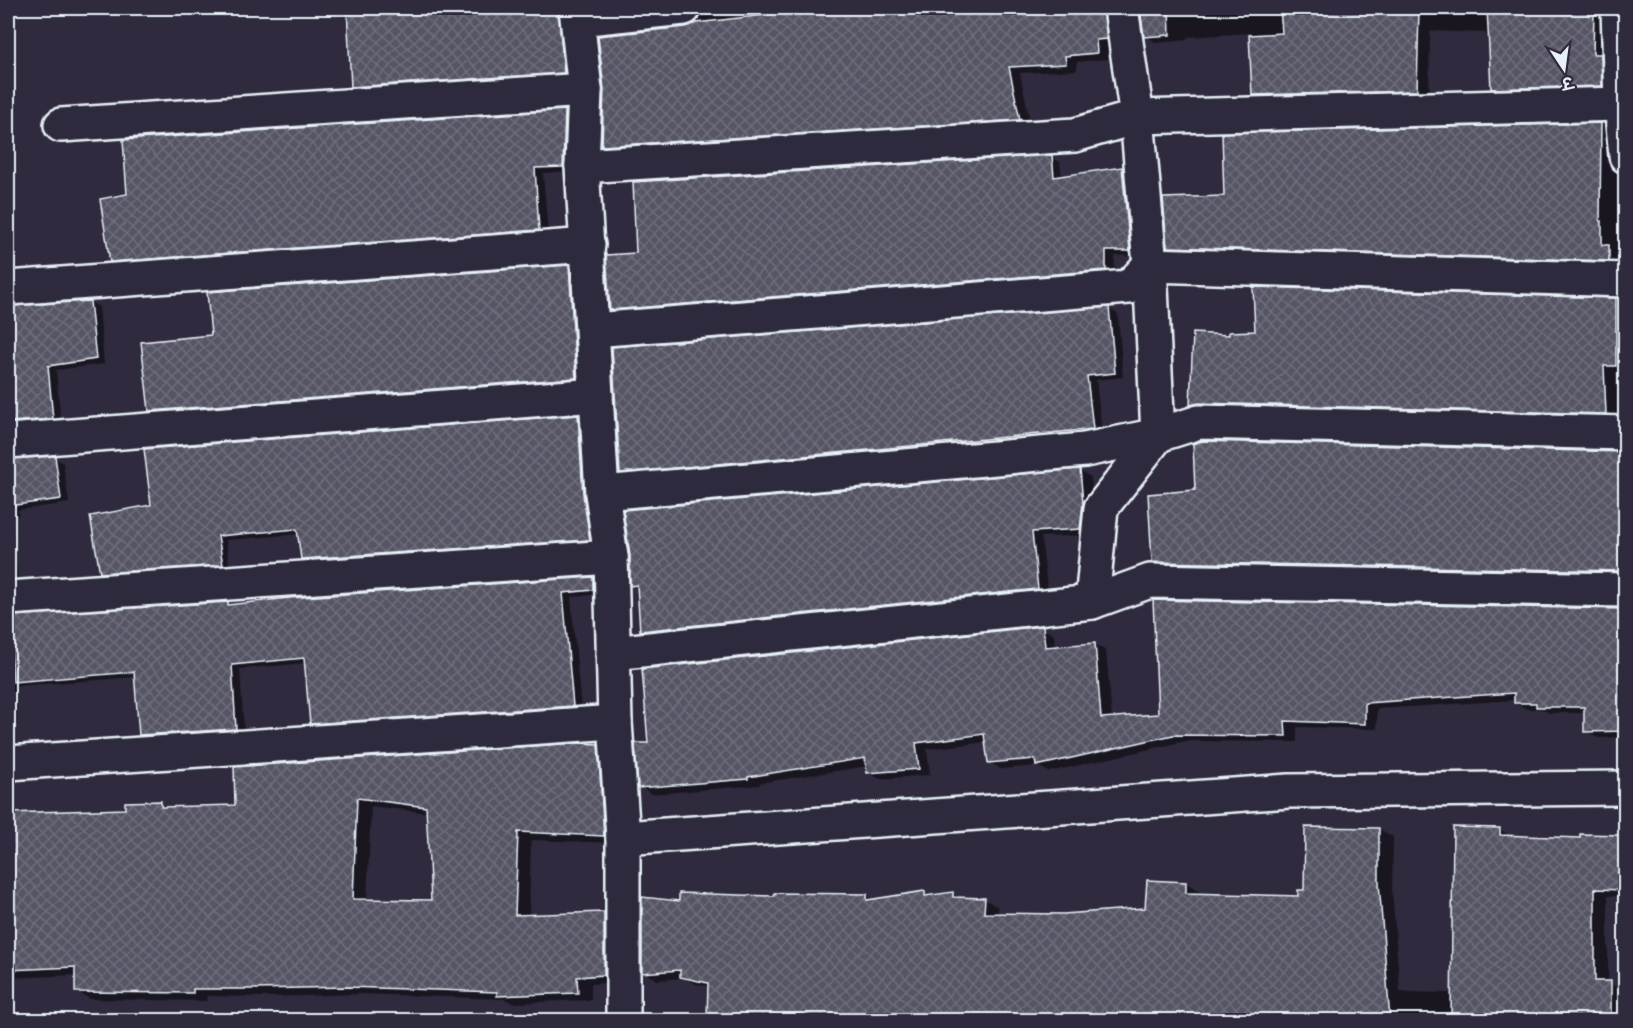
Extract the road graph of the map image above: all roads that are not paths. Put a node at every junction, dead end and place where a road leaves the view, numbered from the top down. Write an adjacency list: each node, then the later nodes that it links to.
1 (684, 8): 4 (street)
2 (1121, 8): 7 (street)
3 (1618, 8): 6 (street)
4 (577, 13): 5 (street)
5 (585, 90): 8 (street); 10 (street)
6 (1621, 104): 7 (street); 9 (street)
7 (1137, 117): 10 (street); 12 (street)
8 (61, 125)
9 (1626, 156)
10 (582, 166): 11 (street)
11 (588, 245): 14 (street); 15 (street)
12 (1150, 265): 13 (street); 15 (street); 18 (street)
13 (1626, 280)
14 (8, 288)
15 (593, 330): 16 (street)
16 (596, 395): 19 (street); 20 (street)
17 (1626, 433): 18 (street)
18 (1158, 435): 20 (street); 24 (street)
19 (8, 441)
20 (602, 493): 21 (street)
21 (612, 557): 23 (street); 25 (street)
22 (1626, 590): 24 (street)
23 (8, 598)
24 (1092, 602): 25 (street)
25 (613, 653): 26 (street)
26 (615, 722): 27 (street); 29 (street)
27 (8, 763)
28 (1626, 788): 29 (street)
29 (623, 838): 30 (street)
30 (623, 1020)

